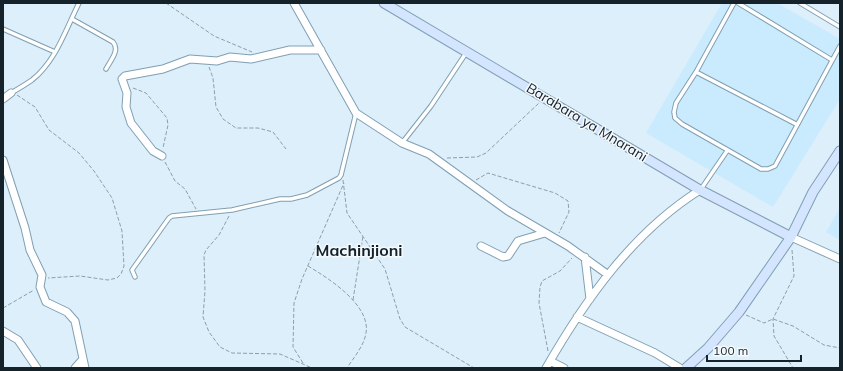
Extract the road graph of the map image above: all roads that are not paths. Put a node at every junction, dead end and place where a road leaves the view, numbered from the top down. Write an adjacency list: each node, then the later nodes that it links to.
1 (79, 3): 7 (lane)
2 (294, 3): 11 (street)
3 (384, 3): 13 (street, Barabara ya Mnarani)
4 (734, 3): 16 (lane)
5 (738, 3): 14 (lane)
6 (800, 3): 8 (lane)
7 (72, 19): 12 (lane); 15 (lane)
8 (840, 27)
9 (3, 29): 12 (lane)
10 (840, 46): 14 (lane)
11 (321, 50): 19 (street); 24 (street)
12 (56, 52): 17 (lane)
13 (466, 52): 21 (lane); 26 (street, Barabara ya Mnarani)
14 (832, 60): 20 (lane)
15 (106, 68)
16 (696, 72): 20 (lane); 22 (lane)
17 (11, 93): 18 (street)
18 (3, 99)
19 (356, 113): 21 (street); 33 (lane)
20 (796, 124): 22 (lane)
21 (402, 143): 27 (street)
22 (727, 151): 26 (lane)
23 (840, 151): 28 (street)
24 (162, 156)
25 (3, 160): 37 (street)
26 (700, 190): 28 (street, Barabara ya Mnarani); 32 (street)
27 (545, 233): 29 (street); 30 (street)
28 (791, 237): 31 (street); 44 (street)
29 (481, 246)
30 (585, 257): 32 (street); 34 (street)
31 (840, 259)
32 (608, 274): 34 (street)
33 (135, 278)
34 (590, 298): 35 (street)
35 (577, 318): 38 (street); 43 (street)
36 (3, 331): 39 (street)
37 (83, 359): 40 (street); 41 (street)
38 (548, 365): 42 (street)
39 (37, 368)
40 (75, 368)
41 (85, 368)
42 (564, 368)
43 (680, 368)
44 (686, 368)

